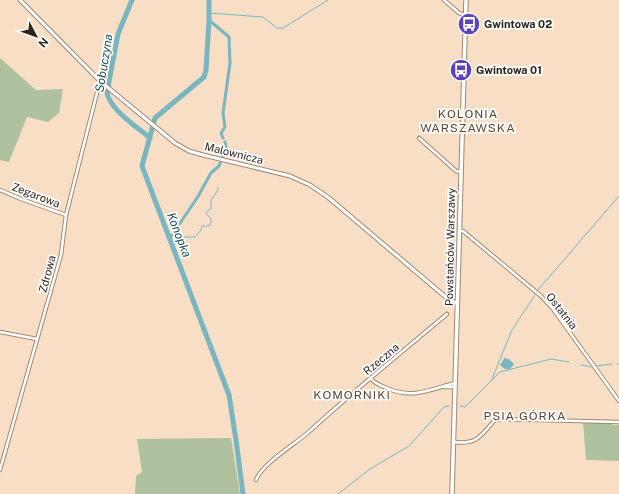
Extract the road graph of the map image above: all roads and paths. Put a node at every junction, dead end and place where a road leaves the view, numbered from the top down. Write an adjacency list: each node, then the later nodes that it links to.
1 (20, 0): 5 (street, Malownicza)
2 (444, 0): 4 (street)
3 (466, 0): 4 (main road, Powstańców Warszawy)
4 (465, 16): 7 (main road, Powstańców Warszawy)
5 (100, 81): 9 (street, Zdrowa); 11 (street, Malownicza)
6 (419, 138): 7 (street)
7 (460, 172): 10 (main road, Powstańców Warszawy)
8 (0, 190): 9 (street, Zegarowa)
9 (66, 215): 14 (street, Zdrowa)
10 (459, 231): 11 (main road, Powstańców Warszawy); 17 (street, Ostatnia)
11 (457, 303): 16 (main road, Powstańców Warszawy)
12 (447, 314): 15 (street, Rzeczna)
13 (0, 332): 14 (street)
14 (37, 339): 20 (street, Zdrowa)
15 (370, 378): 16 (street); 21 (street, Rzeczna)
16 (455, 385): 19 (main road, Powstańców Warszawy)
17 (619, 401)
18 (619, 422): 19 (street)
19 (454, 442): 22 (main road, Powstańców Warszawy)
20 (0, 470)
21 (256, 480)
22 (452, 494)

